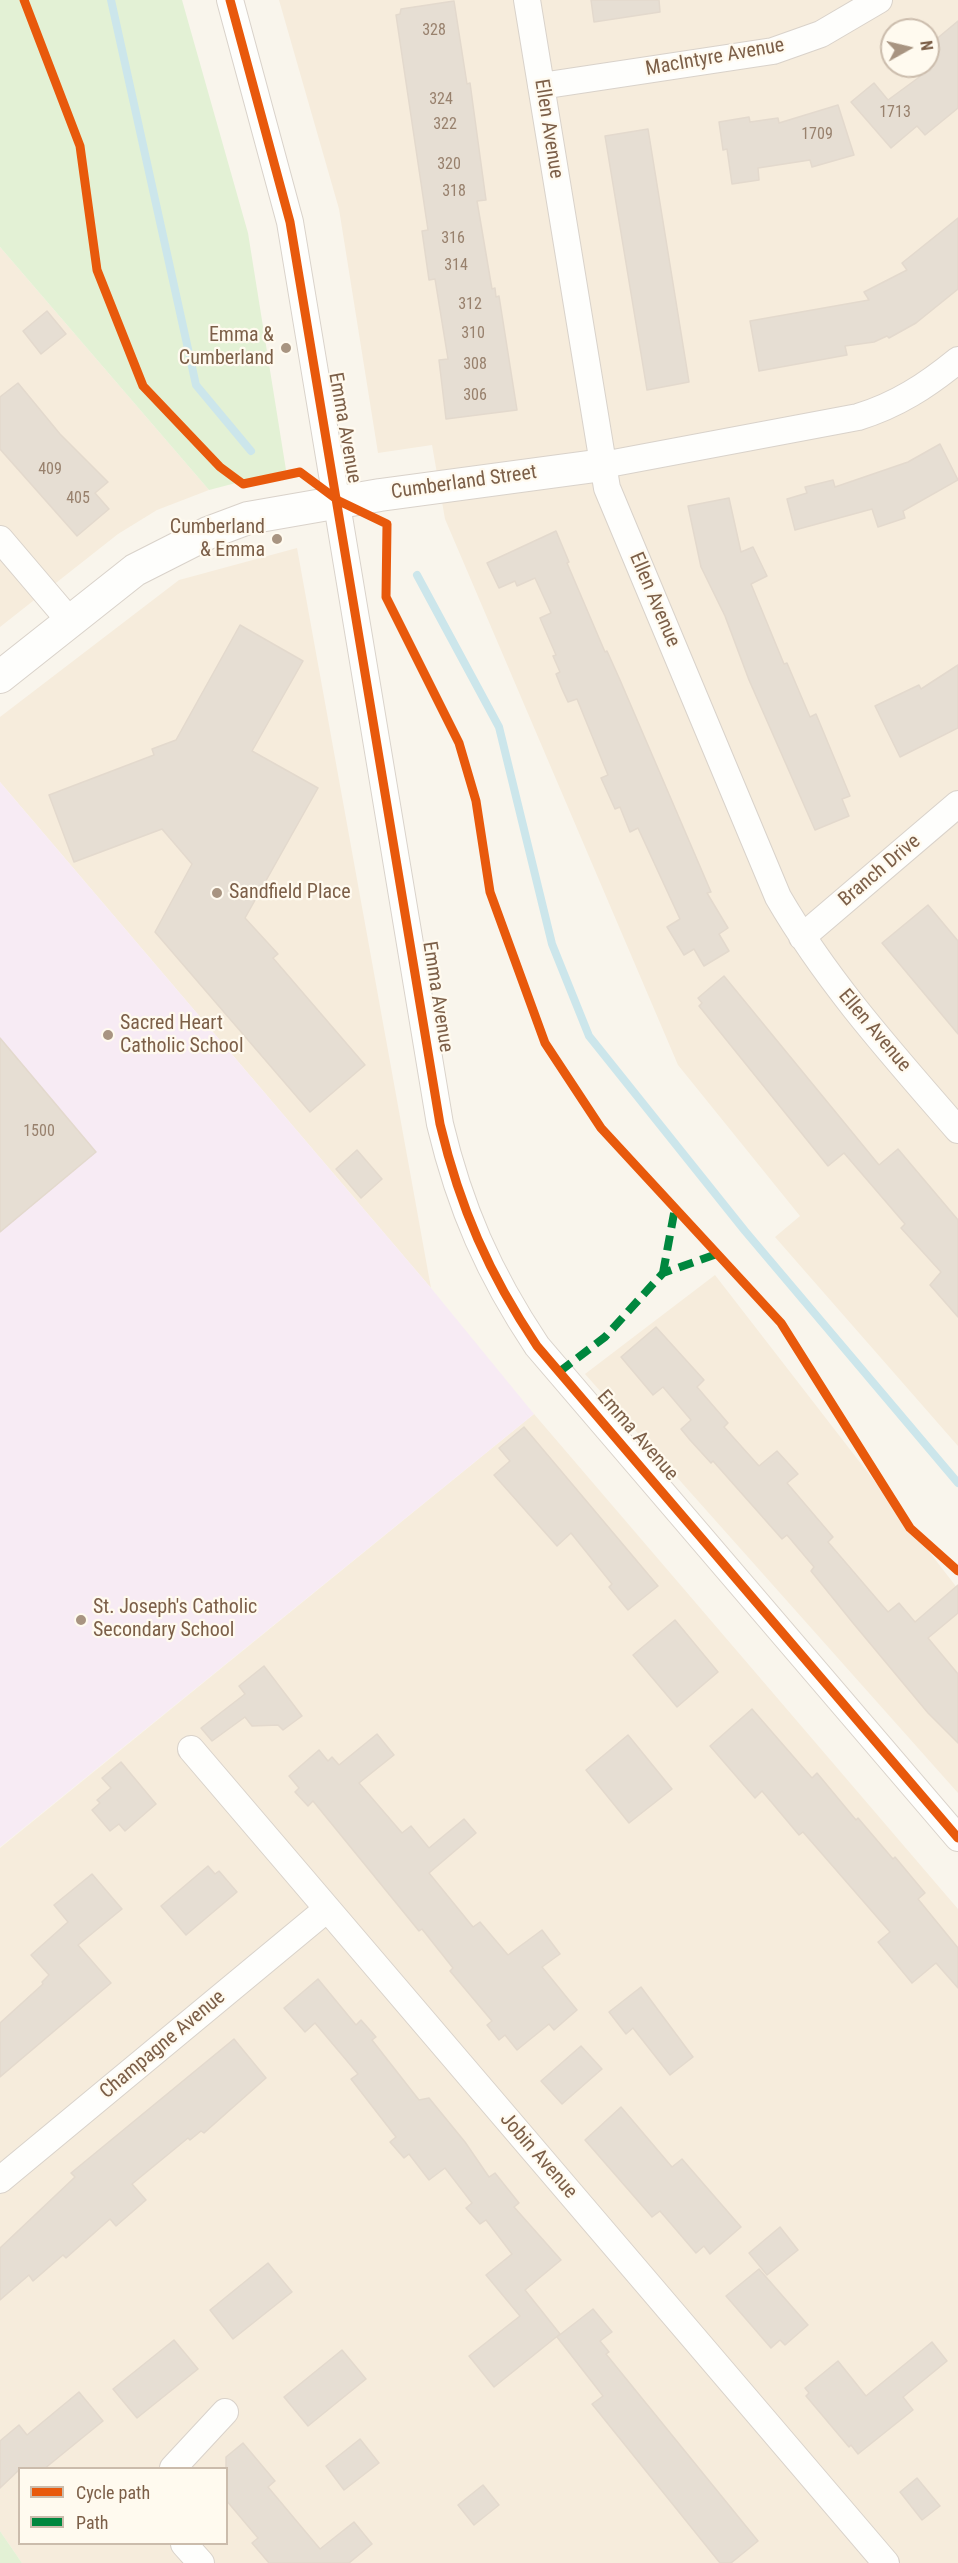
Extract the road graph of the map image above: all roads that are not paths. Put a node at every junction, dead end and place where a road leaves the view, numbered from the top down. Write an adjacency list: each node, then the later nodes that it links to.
1 (230, 0): 7 (street, Emma Avenue)
2 (527, 0): 4 (street, Ellen Avenue)
3 (879, 0): 4 (street, MacIntyre Avenue)
4 (541, 86): 6 (street, Ellen Avenue)
5 (958, 360): 6 (street, Cumberland Street)
6 (603, 465): 7 (street, Cumberland Street); 12 (street, Ellen Avenue)
7 (339, 501): 9 (street, Cumberland Street); 15 (street, Emma Avenue)
8 (0, 539): 9 (street)
9 (69, 620): 10 (street, Cumberland Street)
10 (0, 677)
11 (958, 804): 12 (street, Branch Drive)
12 (802, 938): 13 (street, Ellen Avenue)
13 (958, 1130)
14 (191, 1749): 16 (street, Jobin Avenue)
15 (958, 1838)
16 (327, 1909): 17 (street, Champagne Avenue); 22 (street, Jobin Avenue)
17 (0, 2181)
18 (225, 2412): 19 (street)
19 (175, 2467)
20 (185, 2545): 21 (street)
21 (201, 2563)
22 (886, 2563)

